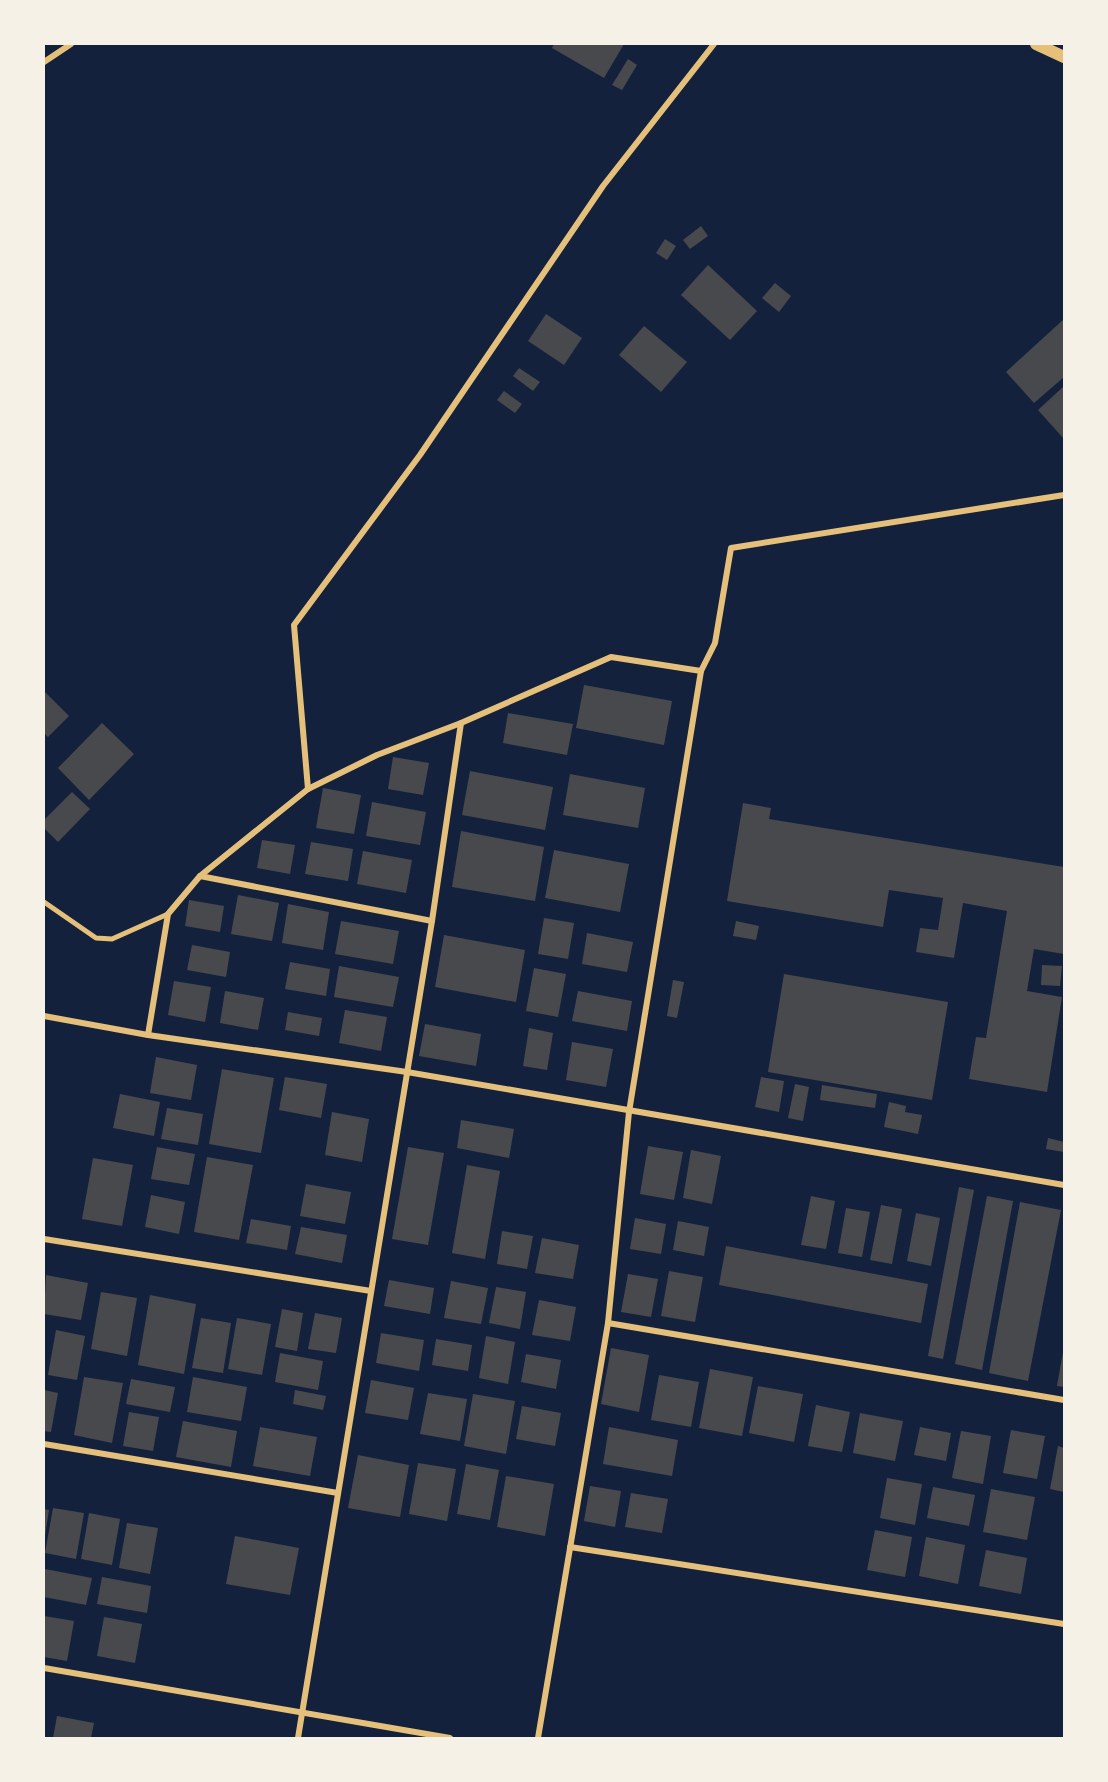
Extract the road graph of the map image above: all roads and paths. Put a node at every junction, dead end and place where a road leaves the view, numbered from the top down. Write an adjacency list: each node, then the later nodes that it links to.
1 (71, 44): 5 (street)
2 (714, 44): 9 (street)
3 (1036, 44): 4 (main road)
4 (1065, 57)
5 (44, 62)
6 (1065, 495): 7 (street)
7 (701, 671): 8 (street); 17 (street)
8 (460, 723): 9 (street); 13 (street)
9 (308, 789): 10 (street)
10 (200, 876): 12 (street); 13 (street)
11 (44, 902): 12 (street)
12 (168, 914): 15 (street)
13 (432, 921): 16 (street)
14 (44, 1016): 15 (street)
15 (148, 1035): 16 (street)
16 (407, 1072): 17 (street); 20 (street)
17 (629, 1112): 18 (street); 21 (street)
18 (1065, 1185)
19 (44, 1239): 20 (street)
20 (371, 1291): 24 (street)
21 (608, 1323): 22 (street); 25 (street)
22 (1065, 1400)
23 (44, 1444): 24 (street)
24 (338, 1493): 28 (street)
25 (570, 1547): 26 (street); 31 (street)
26 (1065, 1624)
27 (44, 1668): 28 (street)
28 (302, 1713): 29 (street); 30 (street)
29 (297, 1738)
30 (450, 1738)
31 (538, 1738)

